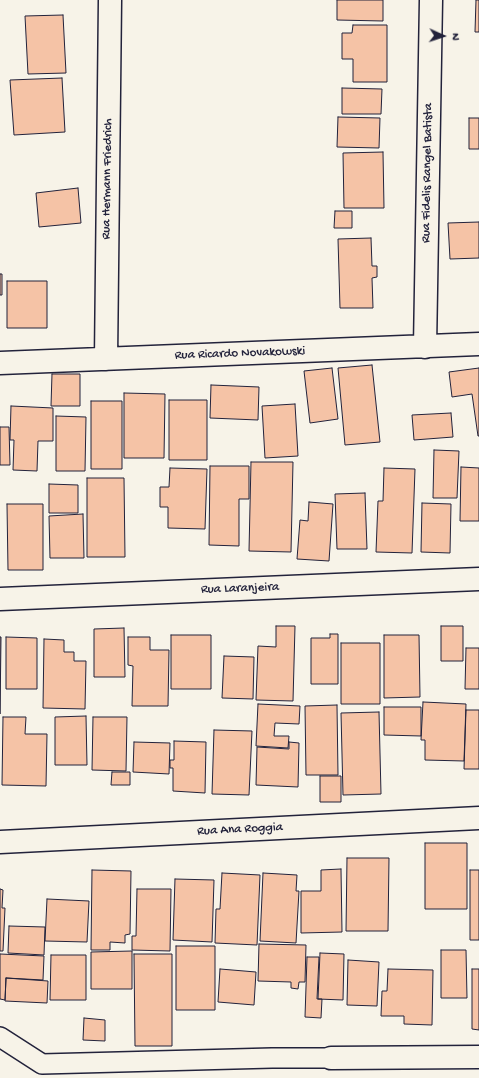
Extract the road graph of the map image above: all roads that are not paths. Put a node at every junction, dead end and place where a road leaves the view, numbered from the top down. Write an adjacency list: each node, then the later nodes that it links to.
1 (110, 0): 5 (street, Rua Hermann Friedrich)
2 (431, 0): 4 (street, Rua Fidelis Rangel Batista)
3 (479, 344): 4 (street, Rua Ricardo Novakowski)
4 (425, 347): 5 (street, Rua Ricardo Novakowski)
5 (106, 359): 6 (street, Rua Ricardo Novakowski)
6 (0, 363)
7 (479, 579): 8 (street, Rua Laranjeira)
8 (0, 599)
9 (479, 818): 10 (street, Rua Ana Roggia)
10 (0, 842)
11 (0, 1037): 13 (lane)
12 (479, 1057): 13 (street)
13 (331, 1058)

